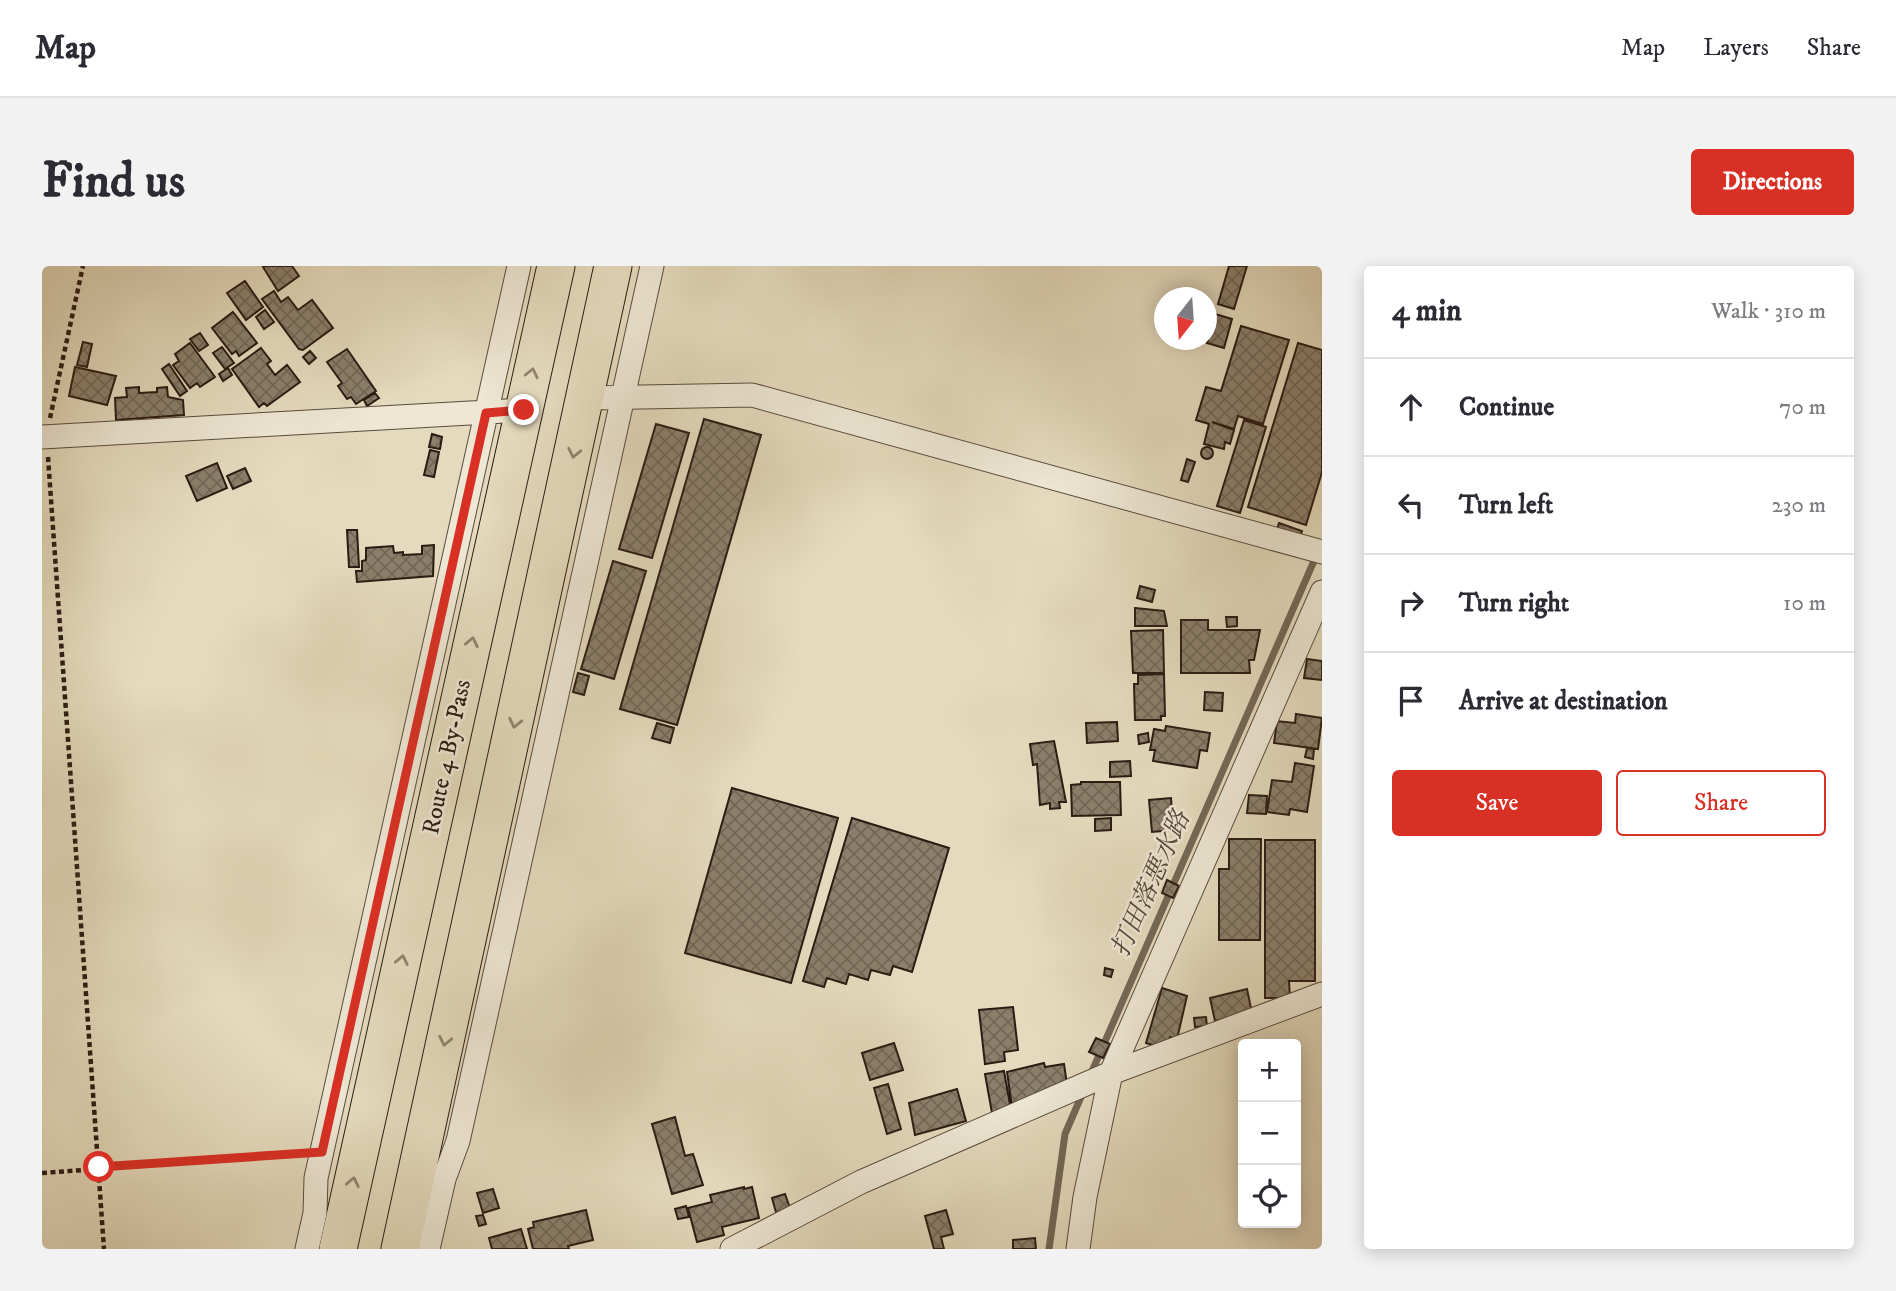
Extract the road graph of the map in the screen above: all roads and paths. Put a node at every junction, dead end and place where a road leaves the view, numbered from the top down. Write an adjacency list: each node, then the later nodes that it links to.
1 (83, 266): 10 (path)
2 (519, 266): 9 (street)
3 (556, 266): 8 (highway, Route 4 By-Pass, one-way to 3)
4 (613, 266): 7 (highway)
5 (652, 266): 6 (street)
6 (624, 395): 7 (street); 11 (street); 18 (street)
7 (586, 398): 18 (highway, one-way to 18)
8 (524, 410): 9 (street); 21 (highway, Route 4 By-Pass, one-way to 8)
9 (486, 413): 10 (street); 15 (street)
10 (44, 437): 16 (path)
11 (1322, 552)
12 (1322, 592): 14 (street)
13 (1322, 993): 14 (street)
14 (1111, 1073): 23 (street); 24 (street)
15 (322, 1152): 16 (path); 20 (street)
16 (99, 1167): 17 (path); 19 (path)
17 (42, 1172)
18 (414, 1229): 22 (street)
19 (104, 1249)
20 (307, 1249)
21 (338, 1249)
22 (428, 1249)
23 (733, 1249)
24 (1078, 1249)

